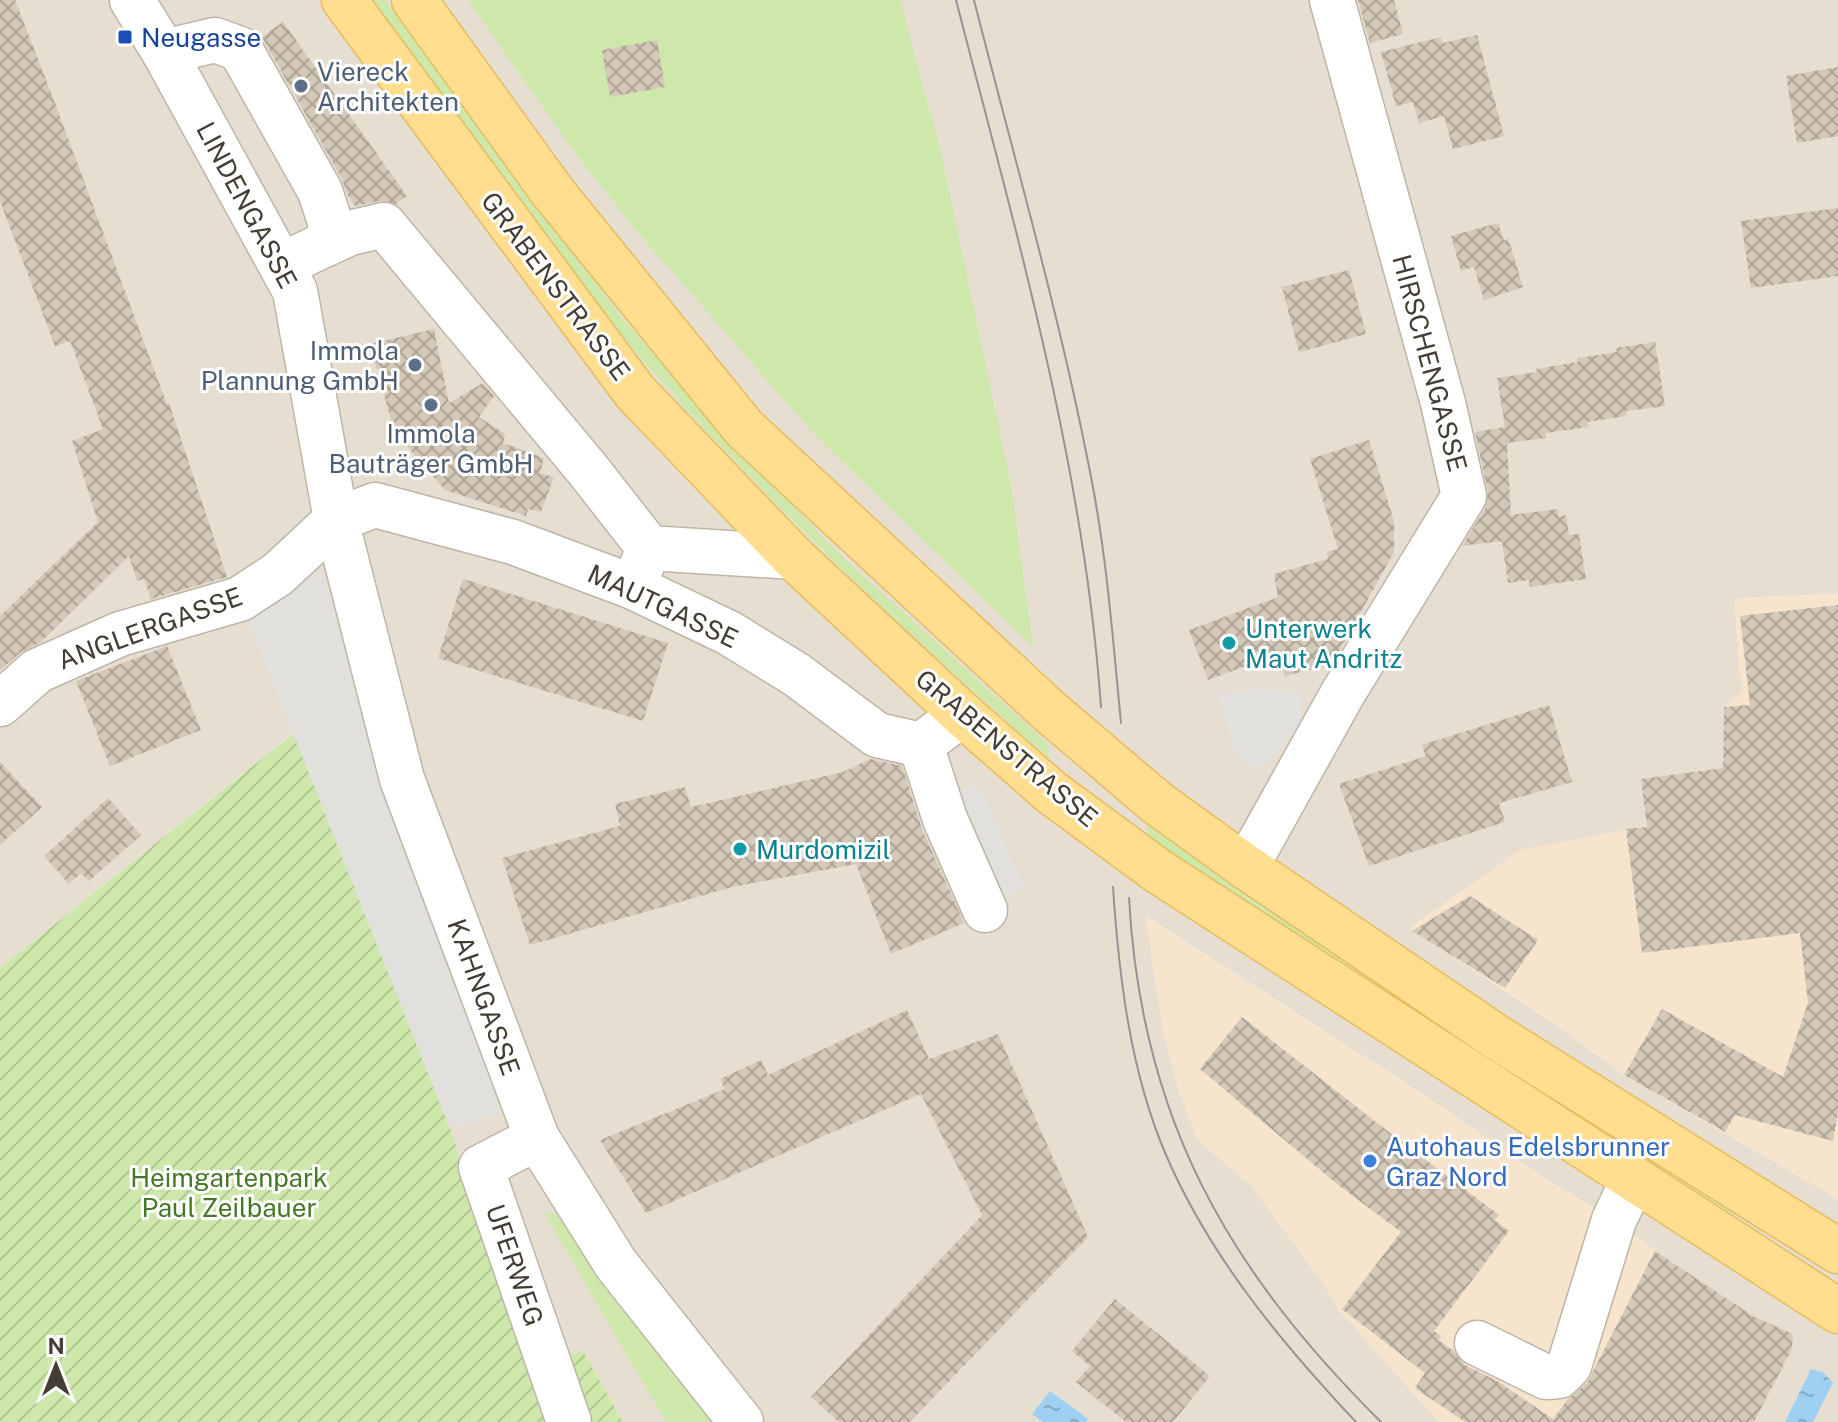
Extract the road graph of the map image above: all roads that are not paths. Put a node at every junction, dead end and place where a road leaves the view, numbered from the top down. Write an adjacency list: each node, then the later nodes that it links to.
1 (132, 0): 5 (street, LINDENGASSE)
2 (344, 0): 9 (main road, GRABENSTRASSE)
3 (414, 0): 14 (main road, GRABENSTRASSE, bridge)
4 (1332, 0): 14 (street, HIRSCHENGASSE)
5 (164, 52): 6 (street); 7 (street, LINDENGASSE)
6 (325, 243): 7 (street); 10 (street)
7 (281, 265): 8 (street, LINDENGASSE)
8 (336, 520): 10 (street, MAUTGASSE); 11 (street, ANGLERGASSE); 16 (street, KAHNGASSE)
9 (793, 557): 10 (street); 12 (main road, GRABENSTRASSE)
10 (641, 568): 13 (street, MAUTGASSE)
11 (0, 704)
12 (962, 714): 13 (street); 17 (main road, GRABENSTRASSE, bridge)
13 (921, 745): 15 (street)
14 (1246, 867): 18 (main road, GRABENSTRASSE)
15 (985, 910)
16 (537, 1138): 21 (street, UFERWEG); 22 (street, KAHNGASSE)
17 (1633, 1180): 19 (main road, GRABENSTRASSE); 20 (street)
18 (1838, 1251)
19 (1838, 1311)
20 (1477, 1343)
21 (569, 1422)
22 (741, 1422)

